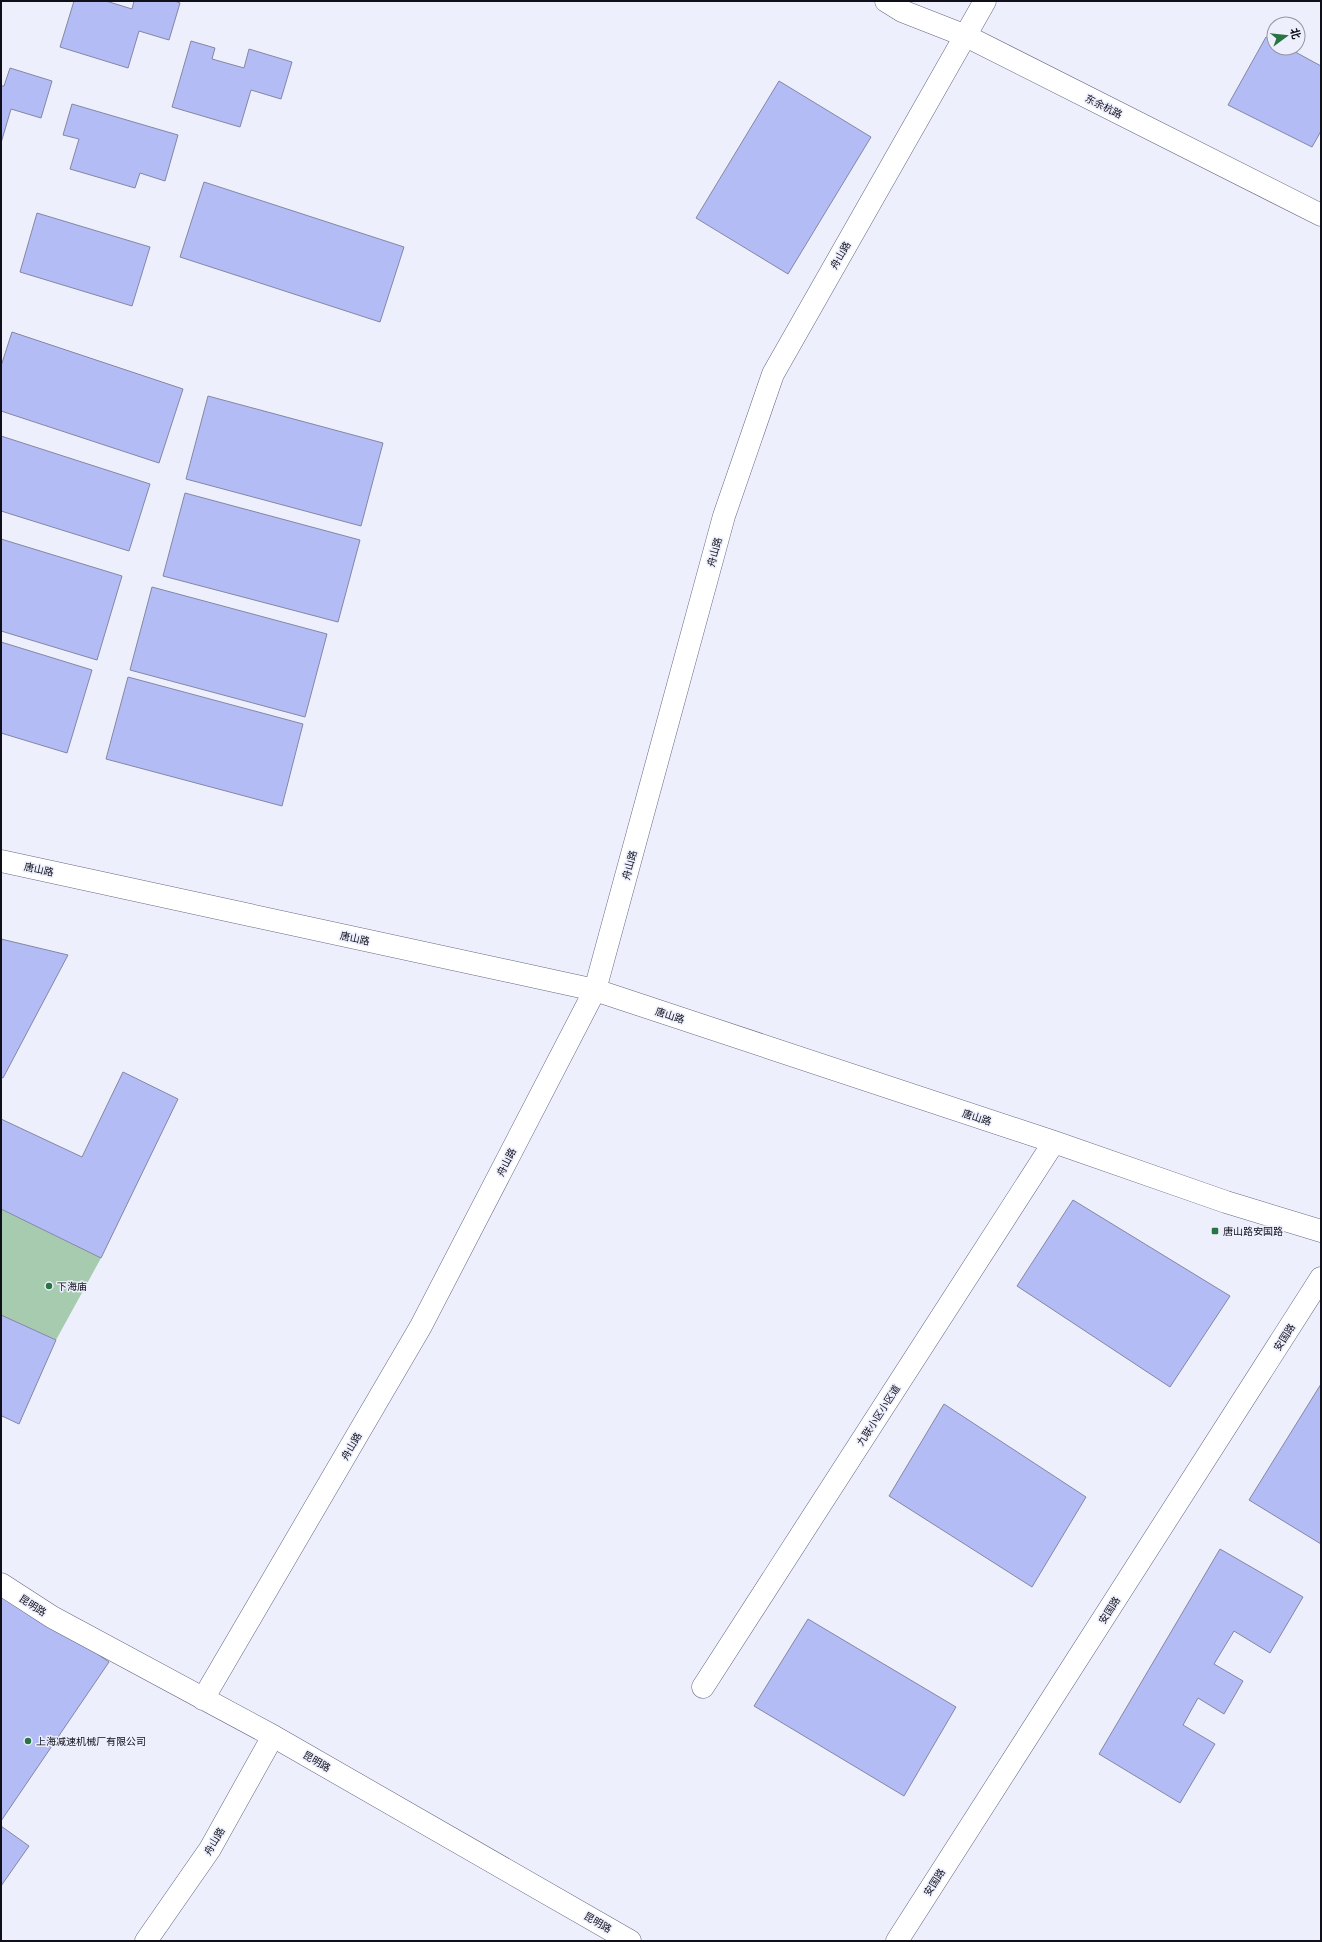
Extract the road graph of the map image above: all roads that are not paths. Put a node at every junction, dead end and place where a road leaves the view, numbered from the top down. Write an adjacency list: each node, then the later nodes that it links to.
1 (886, 1): 3 (street, 东余杭路)
2 (985, 1): 3 (street, 舟山路)
3 (966, 36): 4 (street, 东余杭路); 6 (street, 舟山路)
4 (1321, 215)
5 (1, 861): 6 (street, 唐山路)
6 (595, 990): 7 (street, 唐山路); 12 (street, 舟山路)
7 (1054, 1142): 8 (street, 唐山路); 11 (street, 九联小区小区道)
8 (1321, 1231)
9 (1321, 1278): 16 (street, 安国路)
10 (1, 1584): 12 (street, 昆明路)
11 (703, 1687)
12 (203, 1699): 13 (street, 昆明路)
13 (273, 1736): 14 (street, 舟山路); 15 (street, 昆明路)
14 (146, 1941)
15 (630, 1941)
16 (897, 1941)

